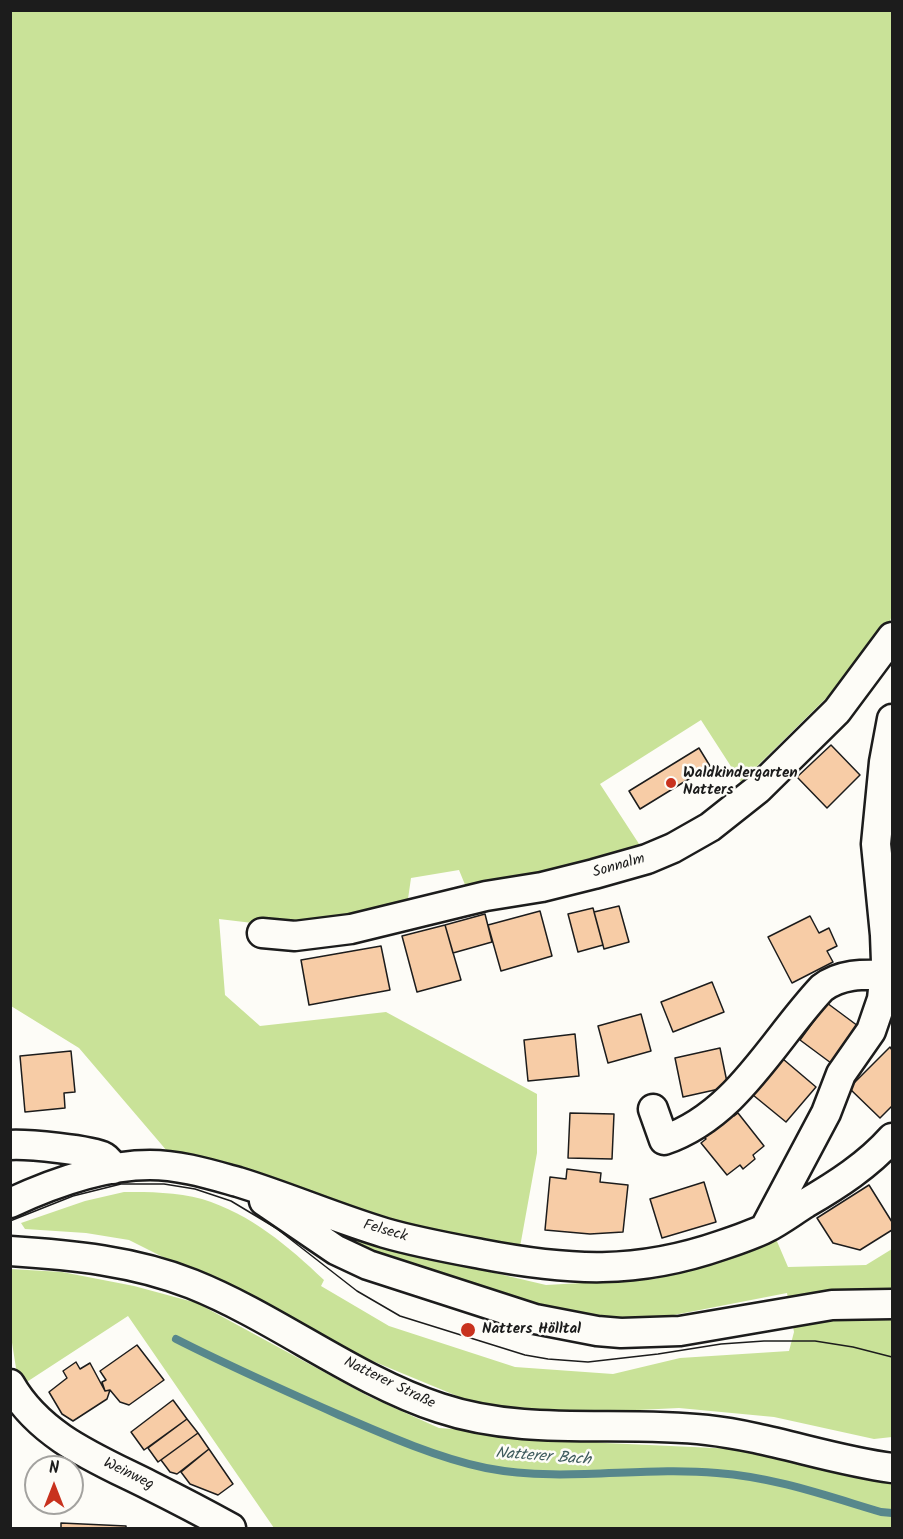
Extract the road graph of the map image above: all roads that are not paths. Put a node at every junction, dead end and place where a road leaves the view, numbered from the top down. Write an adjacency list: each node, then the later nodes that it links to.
1 (892, 637): 3 (street, Sonnalm)
2 (892, 719): 4 (street)
3 (262, 933)
4 (885, 975): 5 (street); 11 (street)
5 (653, 1109)
6 (892, 1138): 11 (street, Felseck)
7 (10, 1145): 8 (street)
8 (113, 1168): 9 (street, Felseck); 10 (street, Felseck)
9 (241, 1183): 11 (street, Felseck); 13 (street)
10 (10, 1203)
11 (765, 1228)
12 (10, 1251): 15 (street, Natterer Straße)
13 (892, 1304)
14 (10, 1384): 16 (street, Weinweg)
15 (892, 1468)
16 (231, 1528)

